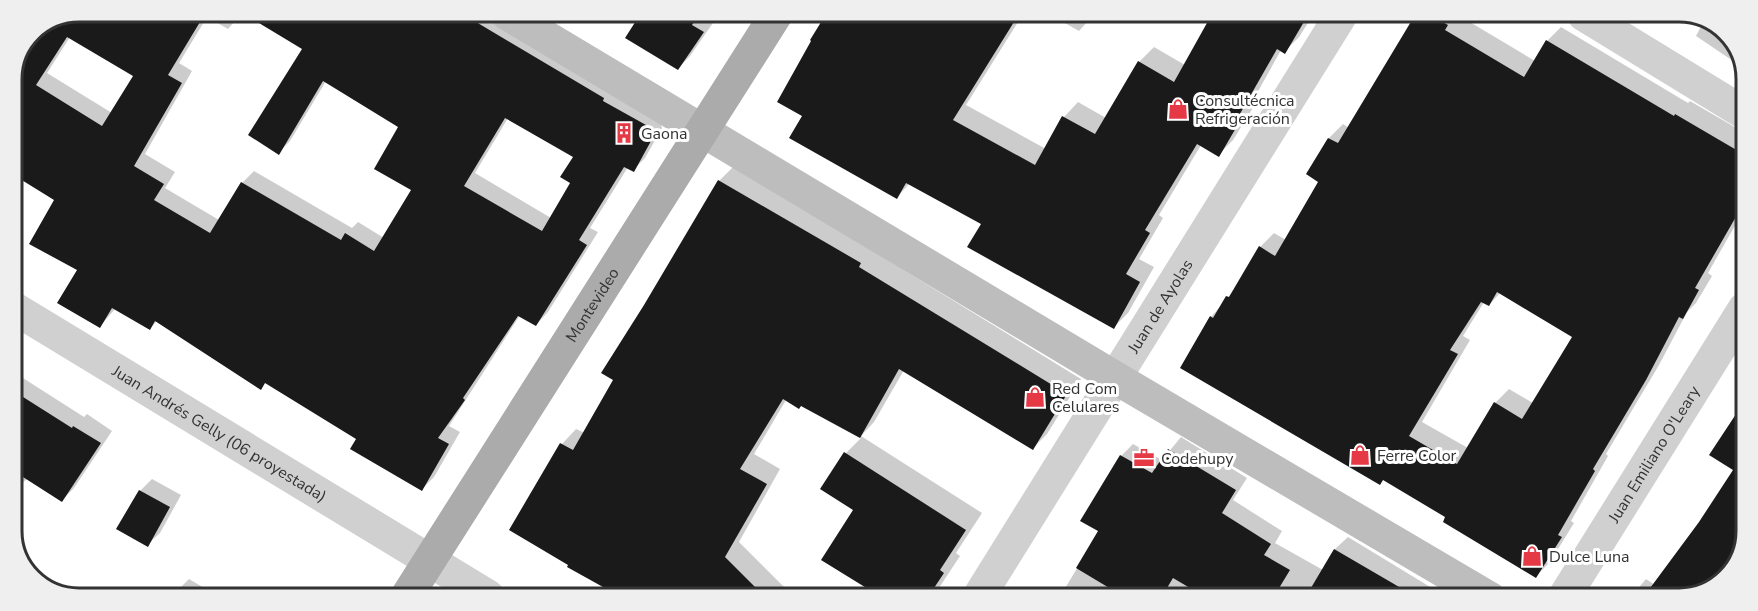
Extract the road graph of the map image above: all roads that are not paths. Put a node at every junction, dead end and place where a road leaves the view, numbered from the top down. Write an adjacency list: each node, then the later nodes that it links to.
1 (521, 22): 6 (main road)
2 (772, 22): 6 (main road, Montevideo)
3 (1337, 22): 9 (street, Juan de Ayolas)
4 (1595, 22): 5 (street)
5 (1735, 107)
6 (704, 131): 9 (main road); 10 (main road, Montevideo)
7 (23, 313): 10 (street, Juan Andrés Gelly (06 proyestada))
8 (1736, 323): 15 (street, Juan Emiliano O'Leary)
9 (1114, 377): 13 (street, Juan de Ayolas); 14 (main road)
10 (428, 561): 11 (main road, Montevideo); 12 (street, Juan Andrés Gelly (06 proyestada))
11 (412, 588)
12 (474, 588)
13 (984, 588)
14 (1472, 588)
15 (1570, 588)

